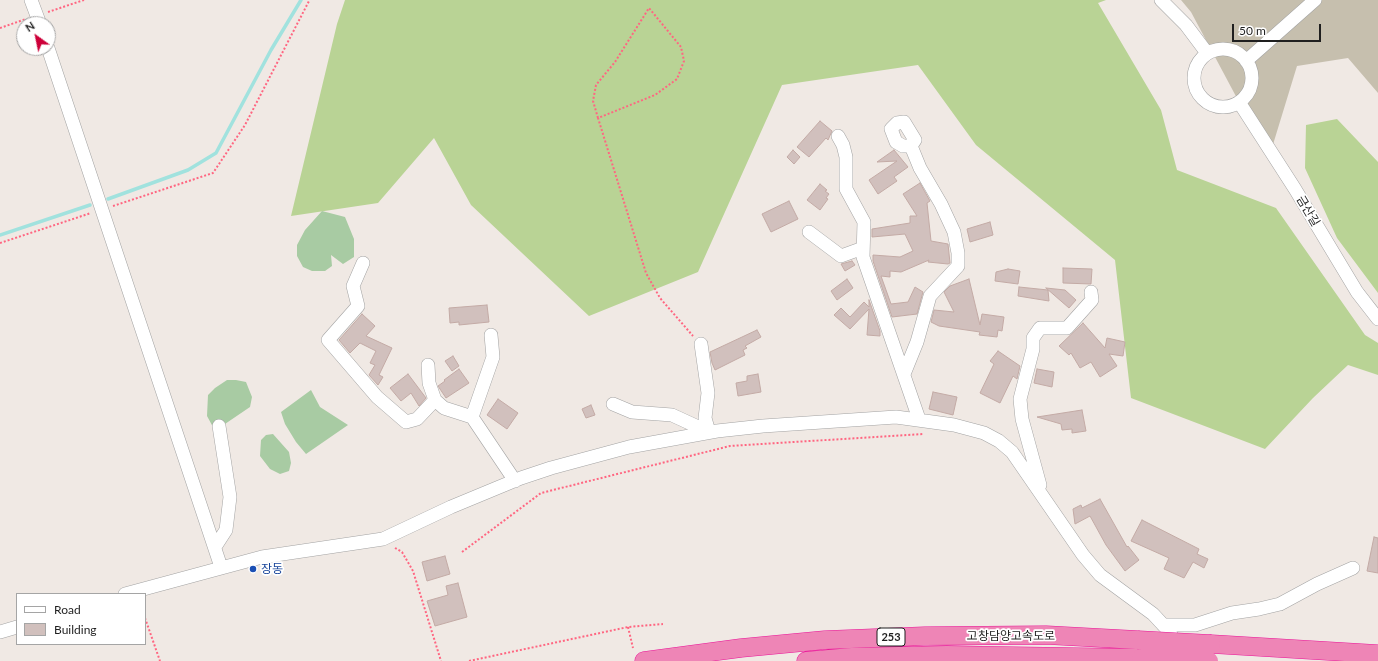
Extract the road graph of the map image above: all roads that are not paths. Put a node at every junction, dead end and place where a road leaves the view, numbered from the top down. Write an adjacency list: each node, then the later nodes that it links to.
1 (31, 0): 4 (street)
2 (1161, 0): 5 (street)
3 (1315, 0): 7 (street)
4 (37, 16)
5 (1207, 53): 7 (street); 8 (street)
6 (51, 56): 28 (street)
7 (1246, 61): 8 (street)
8 (1239, 102): 15 (street, 금산길)
9 (838, 136): 12 (street)
10 (911, 146): 19 (street)
11 (810, 232): 12 (street)
12 (863, 248): 19 (street)
13 (363, 264): 20 (street)
14 (1091, 292): 27 (street)
15 (1378, 319)
16 (491, 334): 22 (street)
17 (701, 344): 25 (street)
18 (428, 365): 20 (street)
19 (904, 374): 23 (street)
20 (435, 400): 22 (street)
21 (613, 404): 25 (street)
22 (472, 417): 26 (street)
23 (919, 419): 25 (street); 27 (street)
24 (219, 426): 28 (street)
25 (709, 432): 26 (street)
26 (515, 480): 29 (street)
27 (1043, 496): 32 (street)
28 (215, 547): 29 (street)
29 (221, 567): 31 (street)
30 (1353, 568): 32 (street)
31 (129, 593)
32 (1163, 625): 40 (street)
33 (16, 627): 34 (street)
34 (0, 632)
35 (1140, 649): 36 (highway, 고창담양고속도로 / 253, bridge); 37 (highway, 고창담양고속도로 / 253); 39 (highway, 고창담양고속도로 / 253)
36 (1210, 653): 38 (highway, 고창담양고속도로 / 253)
37 (639, 654)
38 (1378, 654)
39 (806, 661)
40 (1189, 661)

